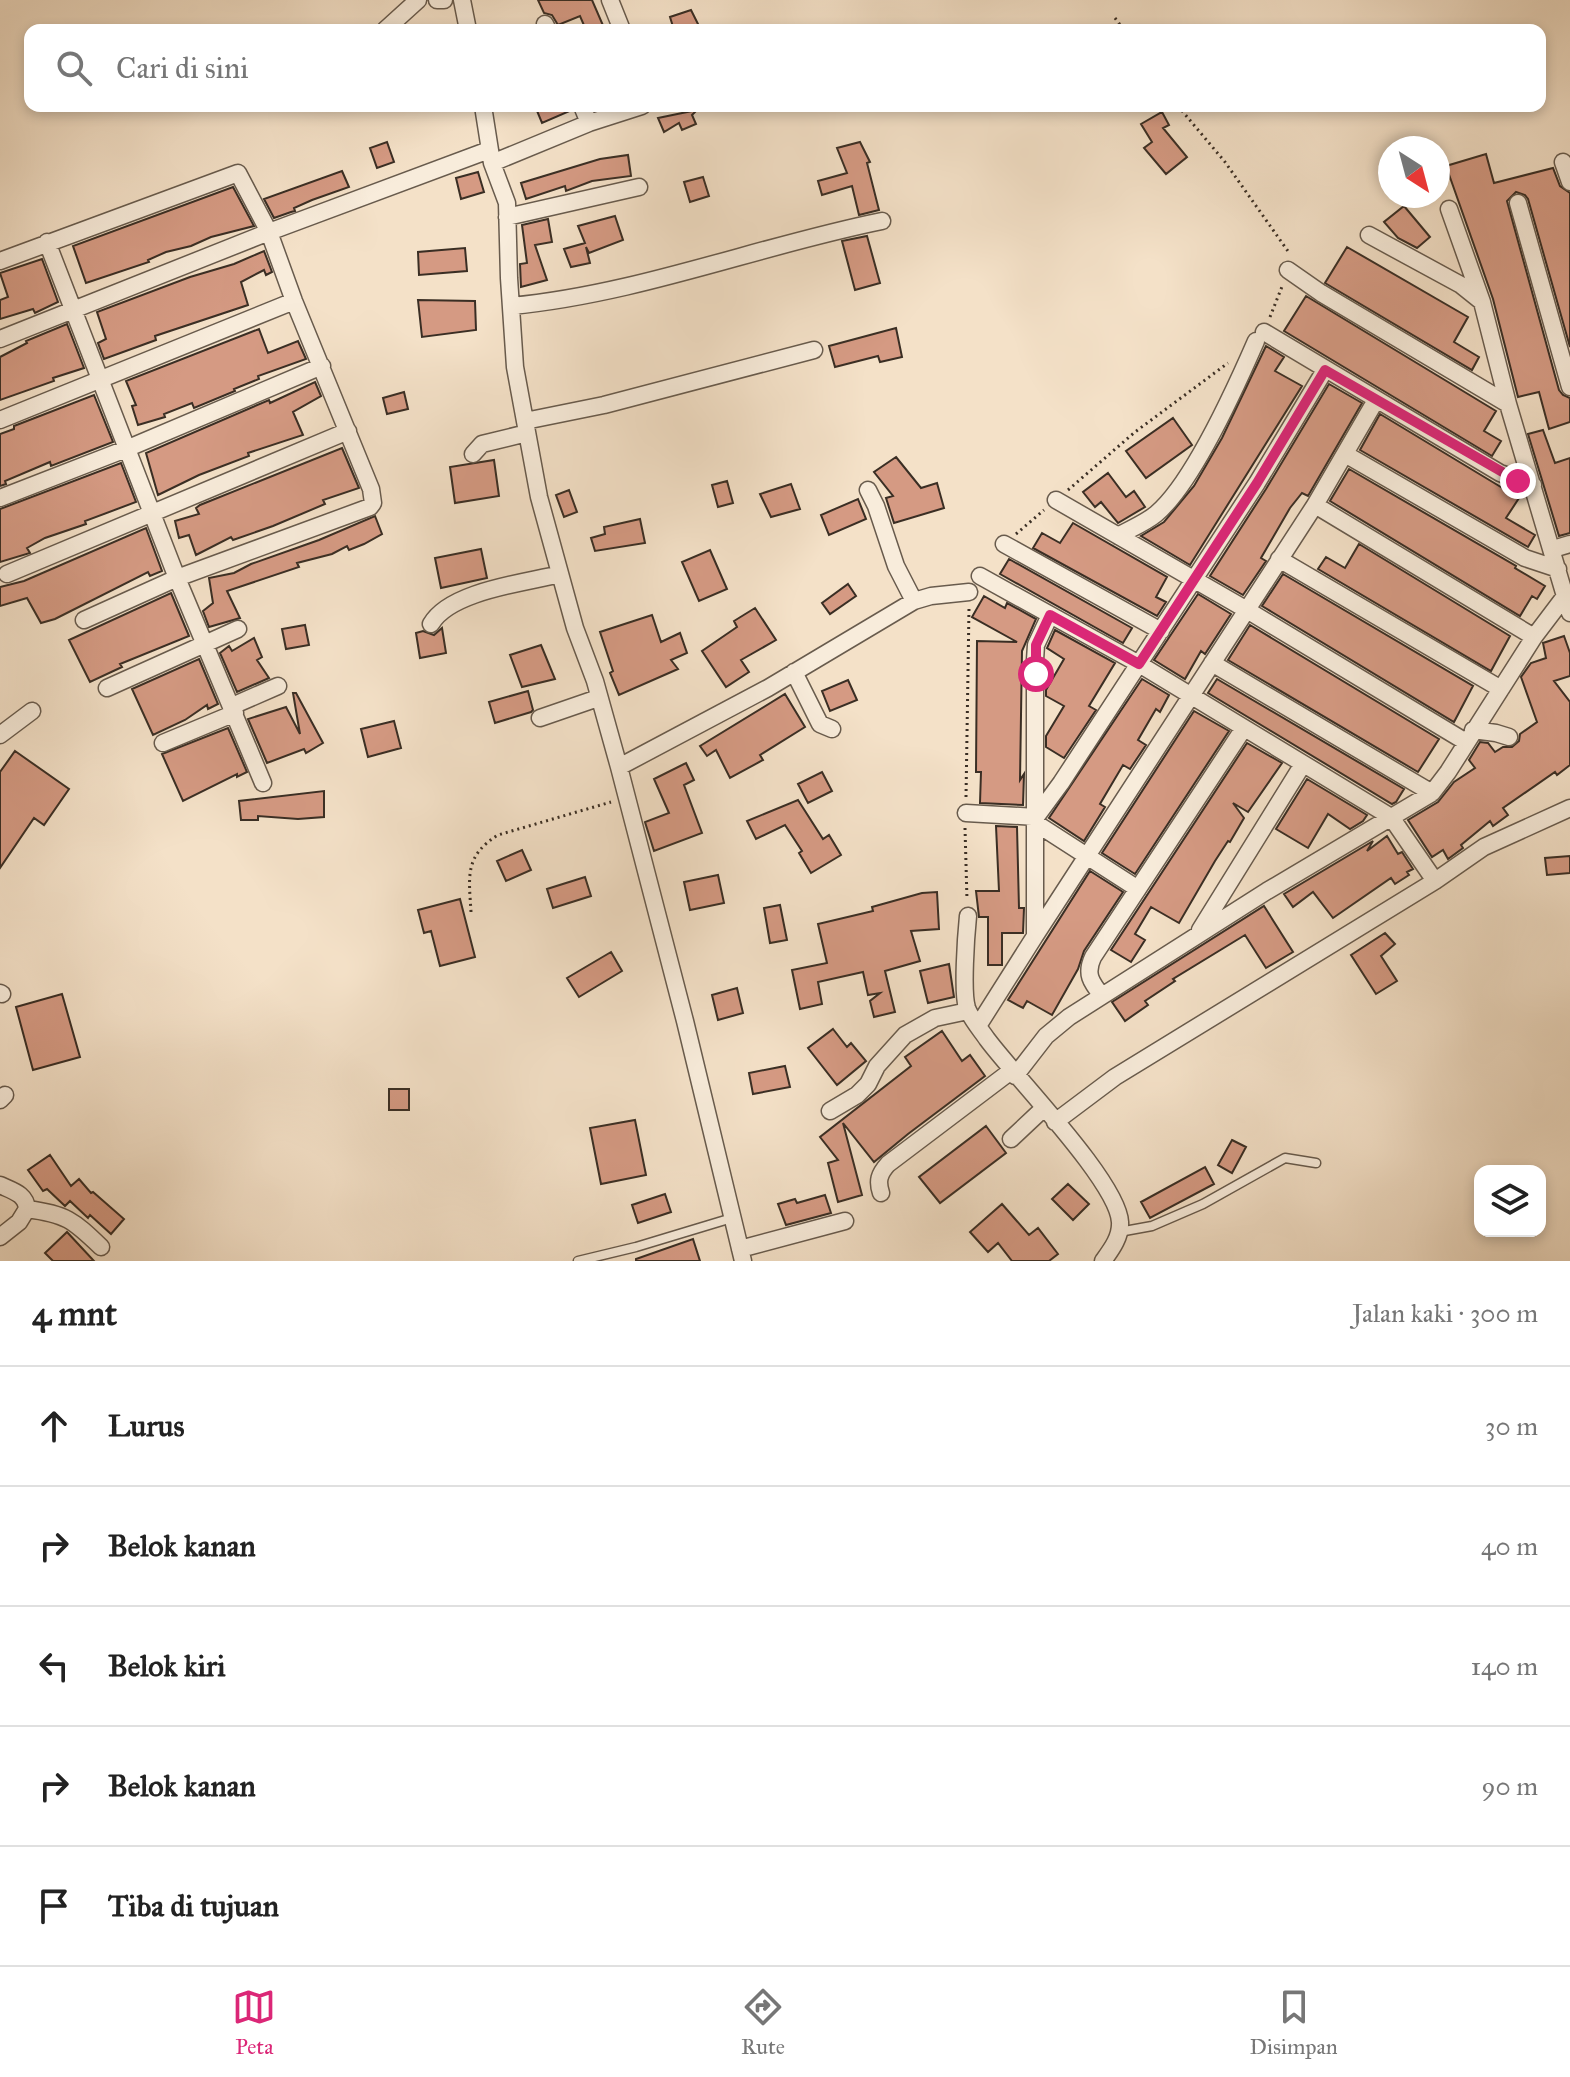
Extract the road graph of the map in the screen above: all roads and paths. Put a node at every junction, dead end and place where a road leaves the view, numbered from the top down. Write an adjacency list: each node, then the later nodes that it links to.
1 (418, 0): 7 (street)
2 (437, 0): 3 (street)
3 (444, 0)
4 (462, 0): 8 (street)
5 (610, 0): 9 (street)
6 (1115, 18): 10 (path)
7 (389, 24)
8 (467, 24)
9 (620, 24)
10 (1120, 24)
11 (484, 112): 16 (street)
12 (584, 112): 15 (street)
13 (623, 112): 15 (street)
14 (1183, 112): 28 (path)
15 (589, 123): 16 (street)
16 (491, 157): 22 (street); 24 (street)
17 (1563, 162): 18 (street)
18 (1570, 182)
19 (639, 187): 22 (street)
20 (1518, 203): 38 (street)
21 (1449, 209): 30 (street)
22 (507, 217): 31 (street)
23 (882, 221): 31 (street)
24 (269, 232): 26 (street); 29 (street); 32 (street)
25 (1369, 235): 30 (street)
26 (47, 242): 27 (street); 32 (street)
27 (0, 261)
28 (1288, 270): 40 (street)
29 (294, 301): 35 (street); 37 (street)
30 (1482, 302): 40 (street)
31 (511, 306): 42 (street)
32 (74, 310): 33 (street); 37 (street)
33 (0, 339)
34 (814, 350): 42 (street)
35 (322, 366): 43 (street); 44 (street)
36 (1325, 370): 39 (street); 53 (street); 63 (street)
37 (100, 380): 41 (street); 44 (street)
38 (1570, 387)
39 (1376, 400): 46 (street); 47 (street)
40 (1508, 404): 47 (street)
41 (0, 420)
42 (526, 427): 45 (street); 60 (street)
43 (348, 431): 52 (street); 62 (street)
44 (126, 449): 49 (street); 52 (street)
45 (473, 454)
46 (1345, 454): 51 (street); 58 (street)
47 (1533, 485): 56 (street)
48 (868, 490): 66 (street)
49 (0, 498)
50 (1056, 500): 53 (street)
51 (1315, 505): 57 (street); 74 (street)
52 (150, 512): 59 (street); 62 (street)
53 (1118, 536): 63 (street)
54 (1004, 544): 73 (street)
55 (1570, 544): 56 (street)
56 (1553, 549): 58 (street)
57 (1279, 559): 67 (street); 81 (street)
58 (1558, 569): 65 (street)
59 (7, 574)
60 (560, 574): 71 (street); 83 (street)
61 (980, 576): 69 (street)
62 (177, 578): 70 (street); 75 (street)
63 (1193, 579): 67 (street); 73 (street)
64 (969, 592): 66 (street)
65 (1565, 596): 68 (street); 74 (street)
66 (914, 601): 78 (street)
67 (1247, 610): 76 (street); 90 (street)
68 (1570, 613)
69 (1050, 615): 77 (street); 101 (street)
70 (84, 620)
71 (431, 624)
72 (238, 629): 75 (street)
73 (1161, 631): 77 (street)
74 (1534, 637): 81 (street)
75 (205, 642): 80 (street); 84 (street)
76 (1212, 663): 82 (street); 96 (street)
77 (1139, 664): 82 (street); 101 (street)
78 (794, 672): 88 (street); 94 (street)
79 (278, 686): 84 (street)
80 (107, 688)
81 (1501, 689): 90 (street)
82 (1190, 696): 87 (street); 102 (street)
83 (598, 698): 86 (street); 94 (street)
84 (233, 709): 92 (street); 95 (street)
85 (32, 711): 89 (street)
86 (540, 718)
87 (1244, 728): 93 (street); 104 (street)
88 (832, 729)
89 (0, 735)
90 (1470, 736): 91 (street); 96 (street)
91 (1509, 737)
92 (163, 743)
93 (1303, 764): 100 (street); 107 (street)
94 (619, 767): 97 (street)
95 (263, 783)
96 (1432, 793): 100 (street)
97 (627, 798): 105 (path); 120 (street)
98 (1570, 808): 103 (street)
99 (966, 813): 101 (street)
100 (1391, 817): 103 (street); 107 (street)
101 (1035, 820): 102 (street); 108 (street)
102 (1086, 857): 104 (street); 108 (street)
103 (1435, 881): 114 (street)
104 (1138, 889): 109 (street)
105 (471, 912)
106 (968, 916): 110 (street)
107 (1197, 935): 109 (street)
108 (1035, 936): 111 (street)
109 (1102, 996): 112 (street)
110 (968, 1011): 111 (street); 113 (street)
111 (978, 1026): 112 (street)
112 (1013, 1073): 114 (street); 118 (street)
113 (830, 1111)
114 (1050, 1115): 115 (street); 122 (street)
115 (1011, 1139)
116 (1316, 1163): 122 (lane)
117 (0, 1185): 119 (street)
118 (881, 1193)
119 (27, 1209): 123 (street); 124 (street)
120 (733, 1218): 125 (street); 126 (lane)
121 (845, 1221): 125 (street)
122 (1119, 1232): 127 (street)
123 (0, 1237)
124 (101, 1247)
125 (742, 1255)
126 (578, 1261)
127 (1103, 1261)

